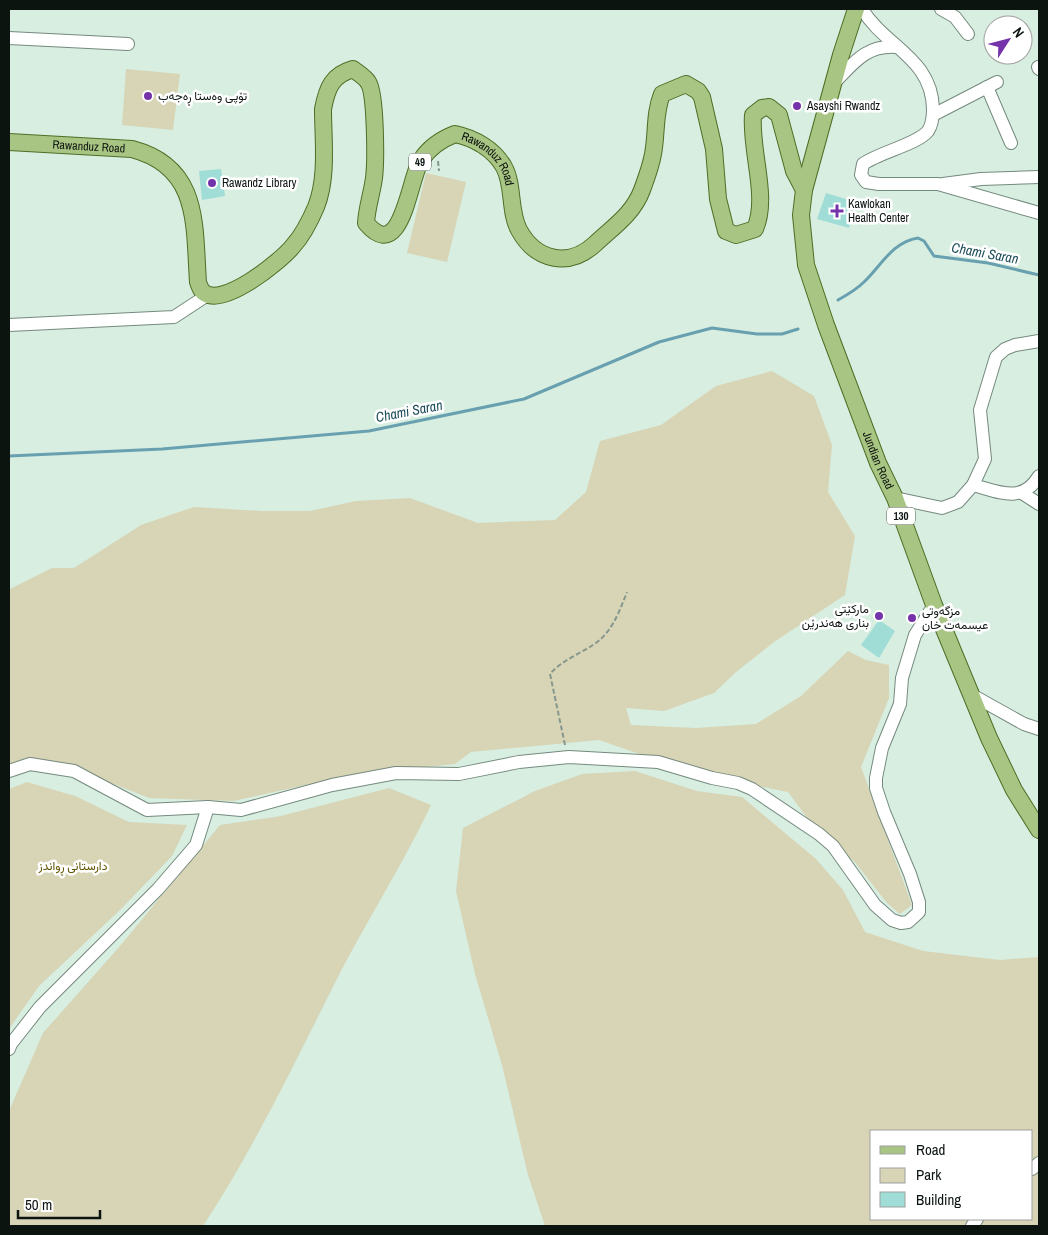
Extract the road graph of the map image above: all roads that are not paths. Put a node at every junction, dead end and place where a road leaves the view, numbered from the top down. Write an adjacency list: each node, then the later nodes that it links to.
1 (856, 9): 8 (main road, Jundian Road)
2 (862, 9): 7 (street)
3 (941, 9): 4 (street)
4 (968, 34)
5 (9, 38): 6 (street)
6 (128, 44)
7 (896, 47): 8 (street); 9 (street)
8 (833, 84): 14 (main road, Jundian Road)
9 (934, 116): 11 (street); 13 (street)
10 (9, 142): 16 (main road, Rawanduz Road)
11 (1011, 143)
12 (1039, 177): 13 (street)
13 (938, 184): 15 (street)
14 (804, 190): 16 (main road, Rawanduz Road / 49); 22 (main road, Jundian Road / 130)
15 (1039, 213)
16 (208, 294): 17 (street)
17 (9, 325)
18 (1039, 341): 20 (street)
19 (1039, 476): 21 (street)
20 (973, 486): 21 (street); 22 (street)
21 (1022, 493): 23 (street)
22 (894, 498): 24 (main road, Jundian Road / 130)
23 (1039, 504)
24 (934, 605): 25 (main road, Jundian Road / 130); 28 (street)
25 (972, 696): 26 (street); 29 (main road, Jundian Road / 130)
26 (1039, 728)
27 (9, 771): 28 (street)
28 (208, 807): 30 (street)
29 (1039, 830)
30 (9, 1049)

